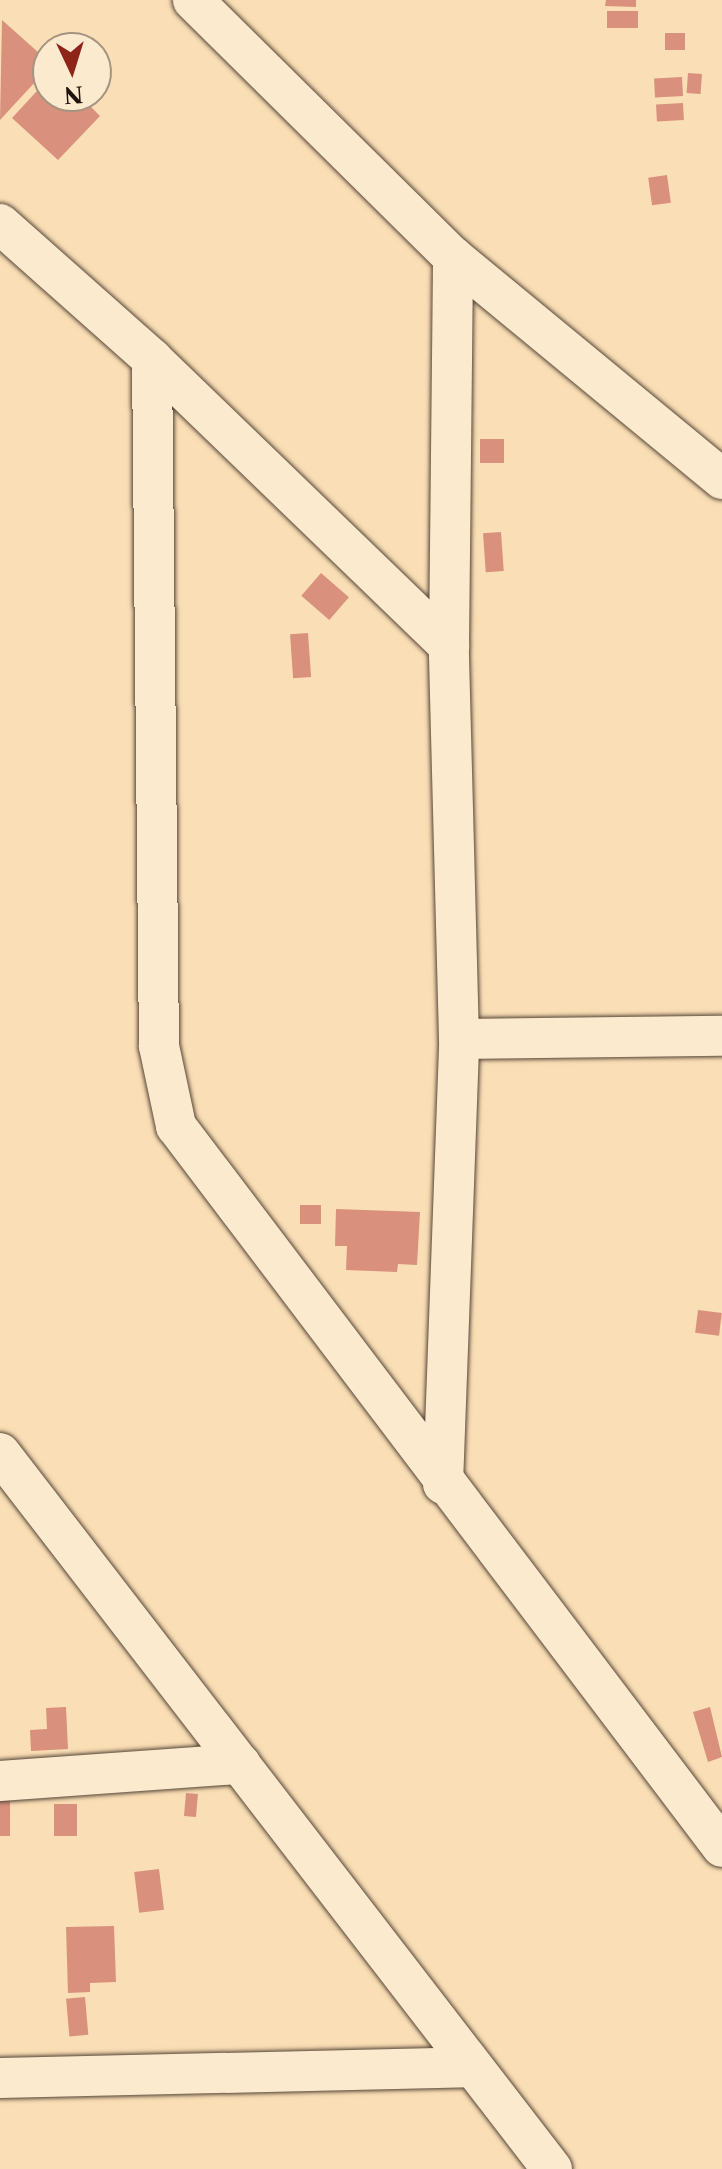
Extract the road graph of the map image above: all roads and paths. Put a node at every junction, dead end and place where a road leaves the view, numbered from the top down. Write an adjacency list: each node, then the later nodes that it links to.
1 (193, 0): 3 (street)
2 (0, 224): 4 (street)
3 (453, 257): 5 (street); 6 (street)
4 (152, 359): 6 (street); 10 (street)
5 (722, 479)
6 (449, 646): 8 (street)
7 (722, 1036): 8 (street)
8 (459, 1039): 10 (street)
9 (4, 1466): 11 (street)
10 (443, 1484): 13 (street)
11 (240, 1764): 12 (street); 14 (street)
12 (0, 1781)
13 (722, 1847)
14 (469, 2067): 15 (street); 16 (street)
15 (0, 2078)
16 (552, 2169)

